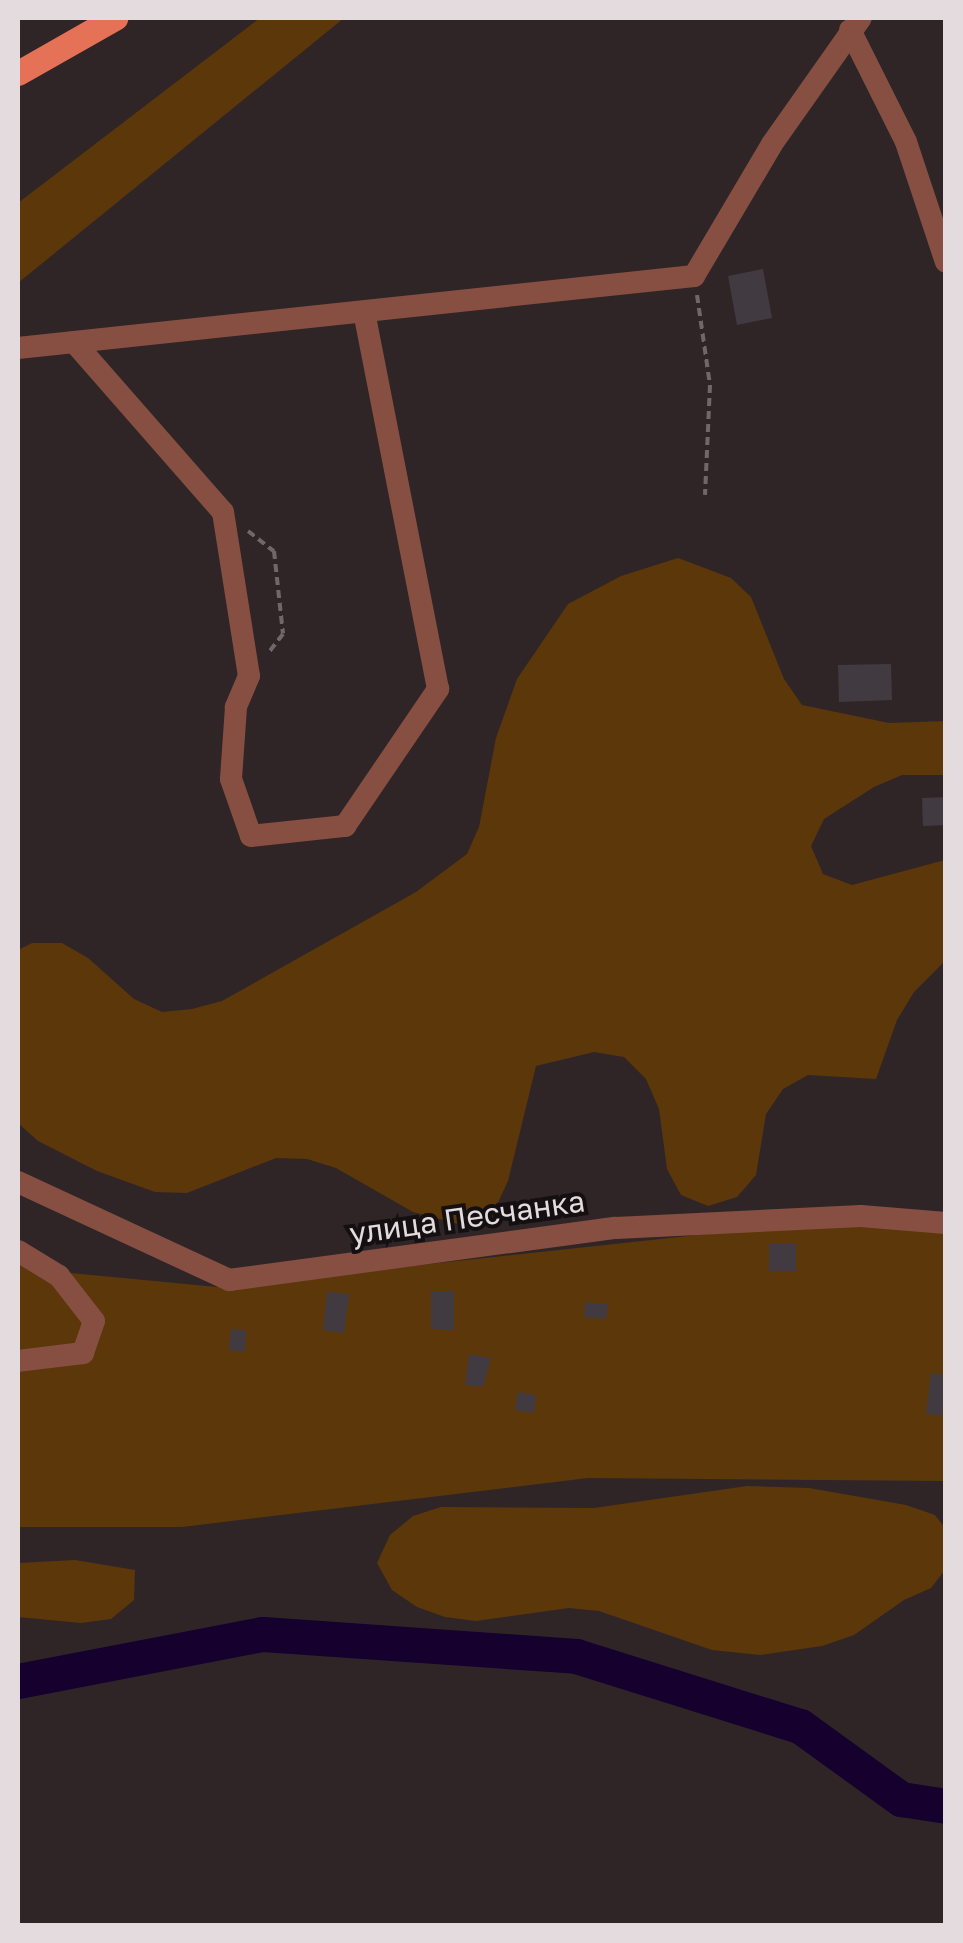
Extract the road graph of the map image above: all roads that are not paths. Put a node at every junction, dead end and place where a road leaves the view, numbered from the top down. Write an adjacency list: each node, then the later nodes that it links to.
1 (115, 18): 3 (main road)
2 (856, 24): 4 (street); 5 (street)
3 (18, 73)
4 (946, 262)
5 (364, 312): 6 (street); 6 (street)
6 (74, 342): 7 (street)
7 (18, 348)
8 (18, 1182): 9 (street, улица Песчанка)
9 (946, 1223)
10 (18, 1252): 11 (street)
11 (18, 1361)

